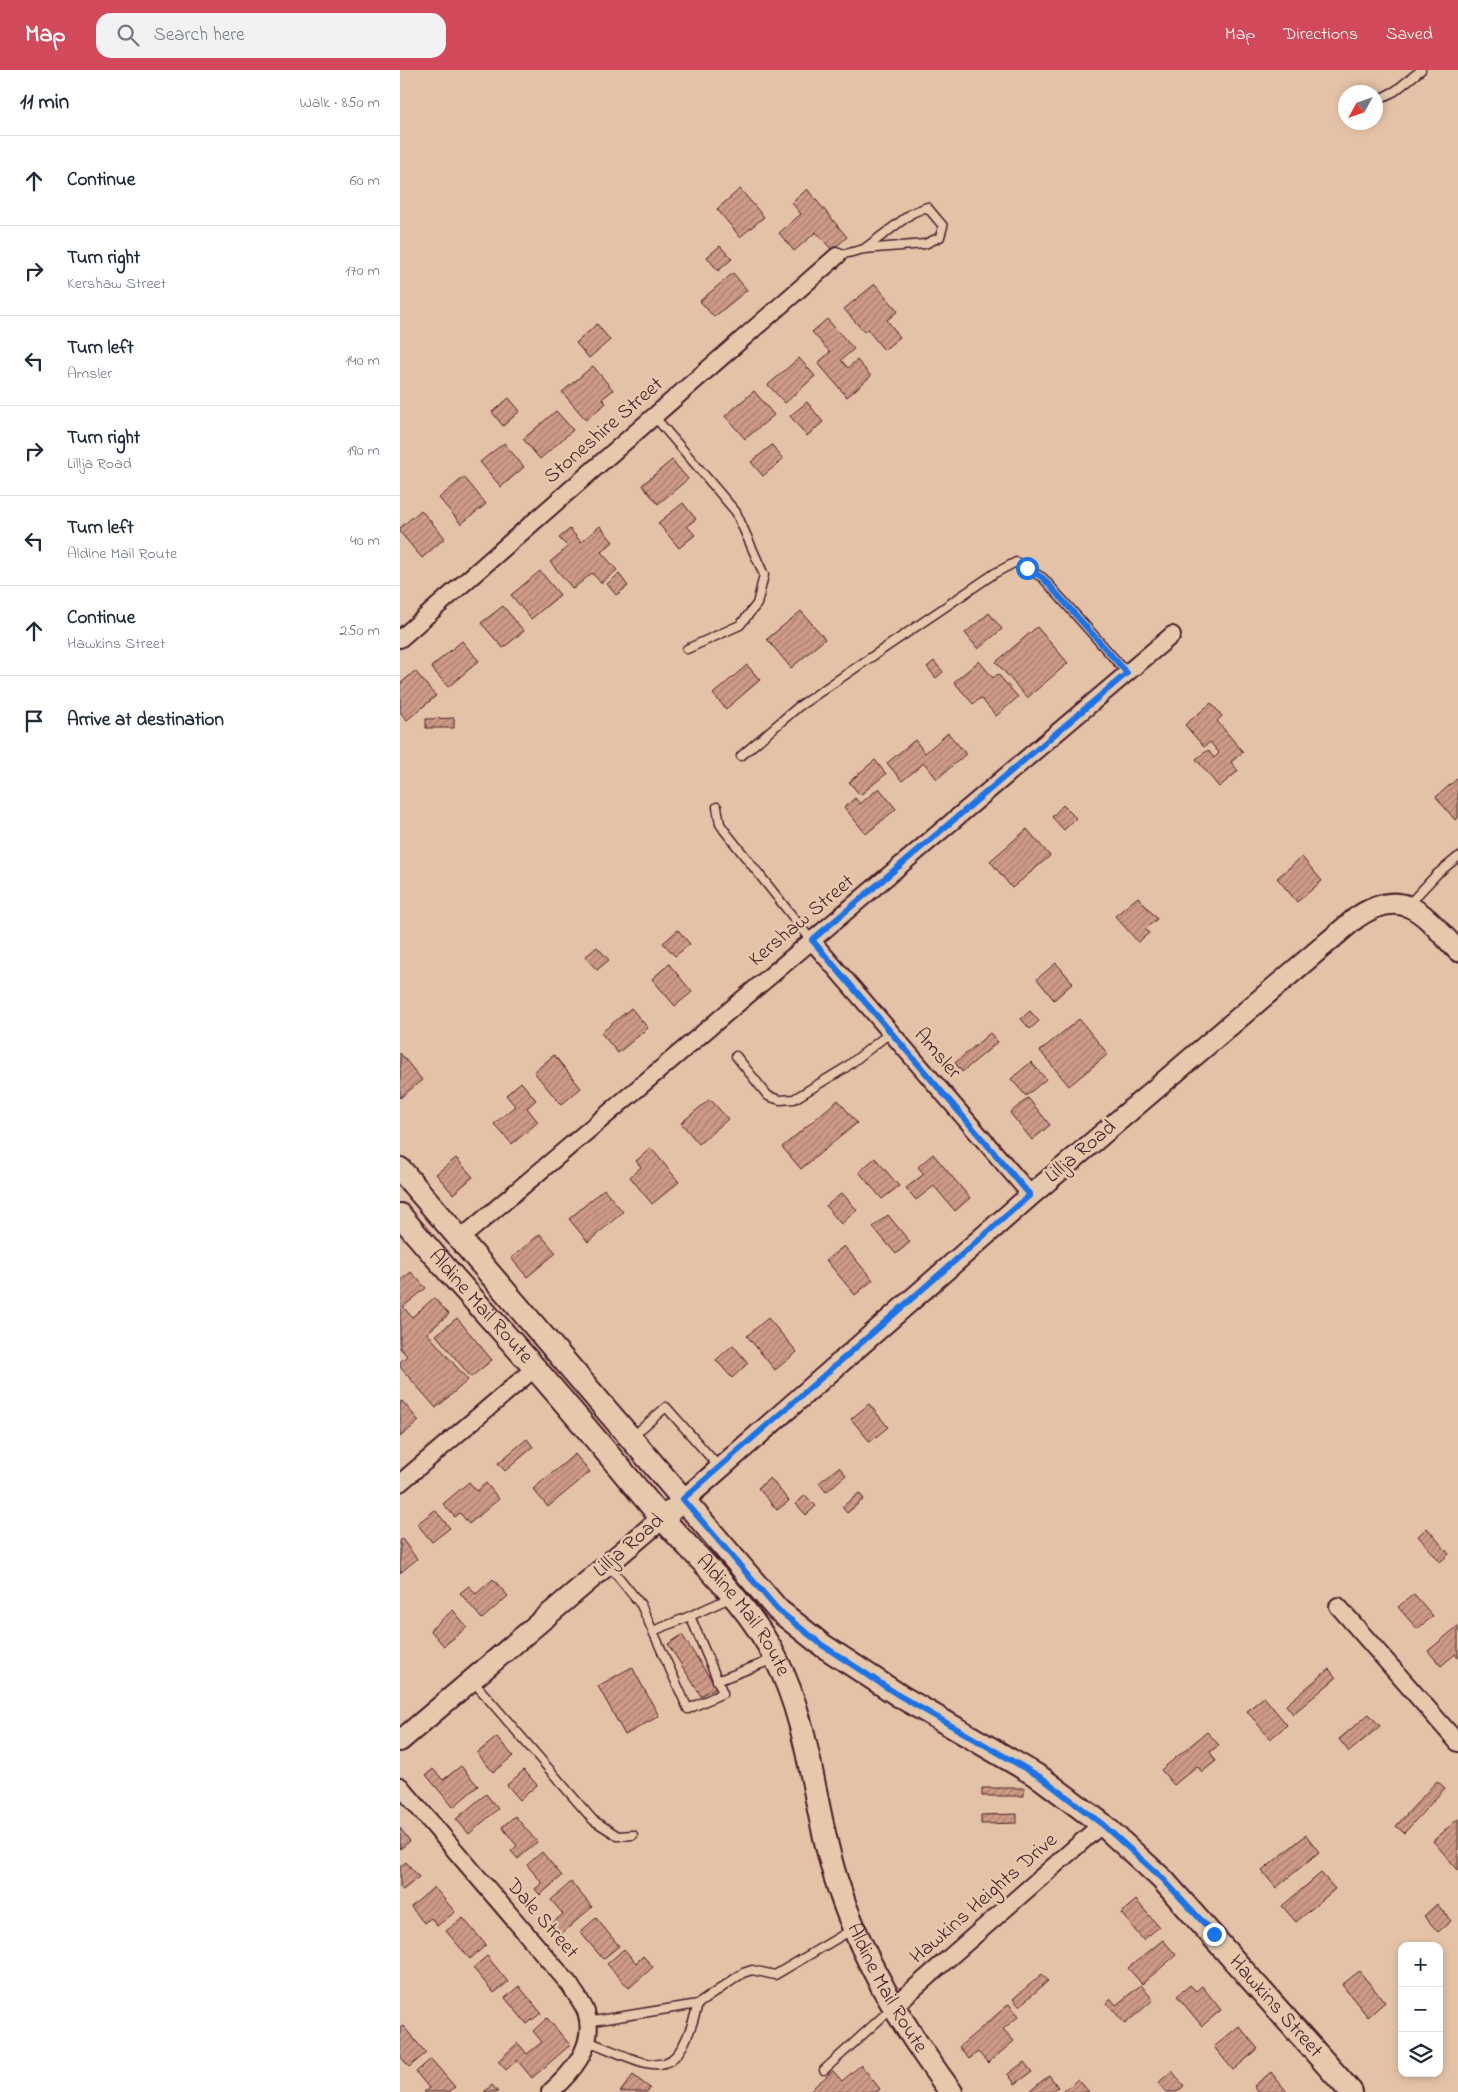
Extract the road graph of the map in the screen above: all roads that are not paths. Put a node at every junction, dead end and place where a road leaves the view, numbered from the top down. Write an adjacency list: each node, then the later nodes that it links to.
1 (1421, 70): 2 (lane)
2 (1383, 97)
3 (864, 249): 3 (lane); 4 (lane)
4 (837, 256): 5 (street, Stoneshire Street)
5 (654, 415): 7 (street, Stoneshire Street); 8 (lane)
6 (1172, 635): 9 (street, Kershaw Street)
7 (400, 639)
8 (687, 649)
9 (1127, 673): 10 (lane); 14 (street, Kershaw Street)
10 (741, 756)
11 (717, 806): 14 (lane)
12 (1458, 857): 13 (lane)
13 (1408, 905): 15 (street); 19 (street, Lillja Road)
14 (812, 940): 16 (street, Amsler); 21 (street, Kershaw Street)
15 (1458, 951)
16 (891, 1032): 17 (lane); 19 (street, Amsler)
17 (736, 1056)
18 (400, 1168): 21 (main road, Aldine Mail Route)
19 (1030, 1195): 24 (street, Lillja Road)
20 (403, 1226): 22 (main road, Aldine Mail Route)
21 (459, 1240): 23 (main road, Aldine Mail Route)
22 (535, 1368): 25 (street); 27 (main road, Aldine Mail Route)
23 (632, 1438): 24 (lane); 26 (main road, Aldine Mail Route)
24 (719, 1467): 26 (street, Lillja Road)
25 (400, 1483)
26 (683, 1499): 27 (street, Lillja Road); 29 (main road, Aldine Mail Route)
27 (662, 1518): 28 (street, Lillja Road); 30 (main road, Aldine Mail Route)
28 (608, 1564): 33 (lane); 35 (street, Lillja Road)
29 (751, 1579): 40 (main road, Hawkins Street)
30 (734, 1596): 32 (lane); 34 (main road, Aldine Mail Route)
31 (1338, 1606): 38 (street)
32 (690, 1616): 33 (lane); 36 (lane)
33 (654, 1631): 36 (lane)
34 (776, 1658): 36 (lane); 42 (main road, Aldine Mail Route)
35 (472, 1680): 37 (street, Lillja Road); 41 (lane)
36 (717, 1681)
37 (400, 1741)
38 (1458, 1743)
39 (400, 1786): 45 (street, Dale Street)
40 (1102, 1824): 44 (street, Hawkins Heights Drive); 50 (main road, Hawkins Street)
41 (633, 1836)
42 (855, 1928): 43 (lane); 44 (main road, Aldine Mail Route)
43 (698, 2004): 45 (lane); 46 (lane)
44 (894, 2006): 47 (lane); 49 (main road, Aldine Mail Route)
45 (587, 2022): 46 (street, Dale Street)
46 (587, 2040): 48 (street, Dale Street)
47 (824, 2070)
48 (551, 2092)
49 (951, 2092)
50 (1351, 2092)

